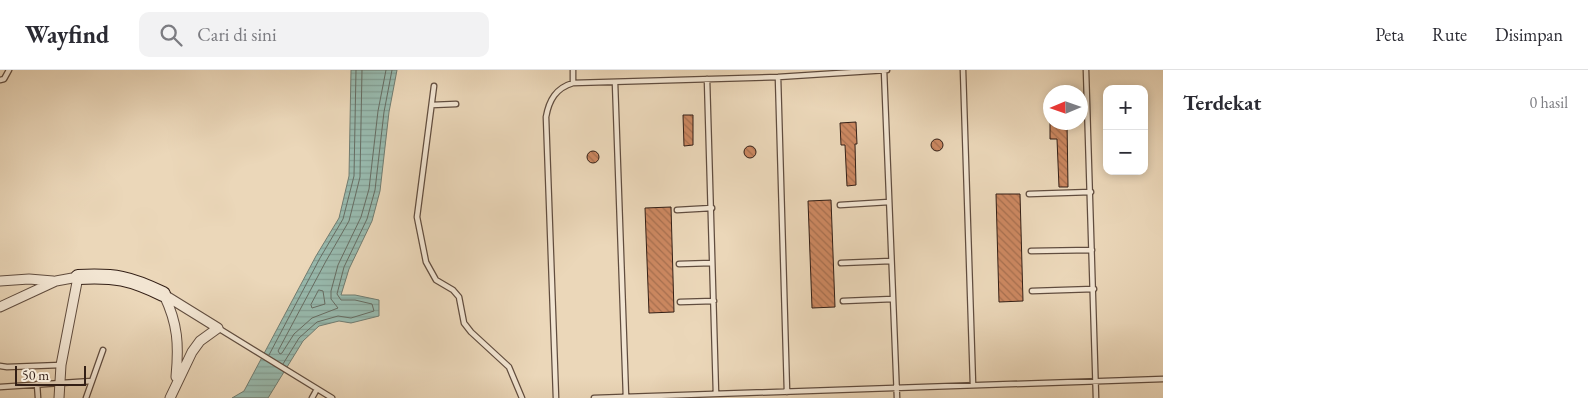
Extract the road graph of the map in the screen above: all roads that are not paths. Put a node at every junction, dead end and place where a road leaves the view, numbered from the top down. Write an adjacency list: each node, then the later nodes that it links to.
1 (9, 70): 8 (lane)
2 (573, 70): 10 (lane)
3 (885, 70): 6 (lane); 16 (lane)
4 (963, 70): 47 (lane)
5 (1086, 70): 14 (lane)
6 (778, 76): 7 (lane); 51 (lane)
7 (707, 79): 9 (lane); 18 (lane)
8 (0, 80)
9 (615, 82): 10 (lane); 53 (lane)
10 (573, 83): 61 (lane)
11 (434, 86): 13 (lane)
12 (456, 104): 13 (lane)
13 (432, 105): 60 (lane)
14 (1091, 192): 15 (lane); 20 (lane)
15 (1029, 194)
16 (889, 202): 17 (lane); 22 (lane)
17 (840, 205)
18 (712, 208): 19 (lane); 23 (lane)
19 (677, 210)
20 (1092, 250): 21 (lane); 29 (lane)
21 (1032, 251)
22 (891, 260): 24 (lane); 32 (lane)
23 (712, 263): 25 (lane); 33 (lane)
24 (841, 263)
25 (679, 264)
26 (78, 277): 28 (street); 31 (street); 39 (street)
27 (0, 281): 28 (street)
28 (56, 281): 36 (street)
29 (1094, 288): 30 (lane); 43 (lane)
30 (1032, 291)
31 (163, 294): 37 (street); 44 (street)
32 (893, 299): 34 (lane); 49 (lane)
33 (714, 301): 35 (lane); 52 (lane)
34 (843, 301)
35 (680, 302)
36 (0, 307)
37 (218, 328): 44 (street); 50 (lane)
38 (103, 350): 42 (lane)
39 (61, 365): 40 (lane); 45 (street)
40 (0, 366)
41 (1163, 379): 43 (lane)
42 (92, 381): 45 (lane); 56 (lane)
43 (1096, 381): 47 (lane); 64 (lane)
44 (176, 382): 57 (street)
45 (59, 383): 46 (lane); 55 (street)
46 (38, 384): 48 (lane); 54 (lane)
47 (973, 385): 49 (lane)
48 (0, 387)
49 (897, 387): 51 (lane); 63 (lane)
50 (317, 390): 58 (lane); 59 (lane)
51 (787, 392): 52 (lane)
52 (716, 394): 53 (lane)
53 (626, 397): 62 (lane)
54 (38, 398)
55 (59, 398)
56 (86, 398)
57 (170, 398)
58 (312, 398)
59 (332, 398)
60 (522, 398)
61 (556, 398)
62 (594, 398)
63 (897, 398)
64 (1096, 398)

